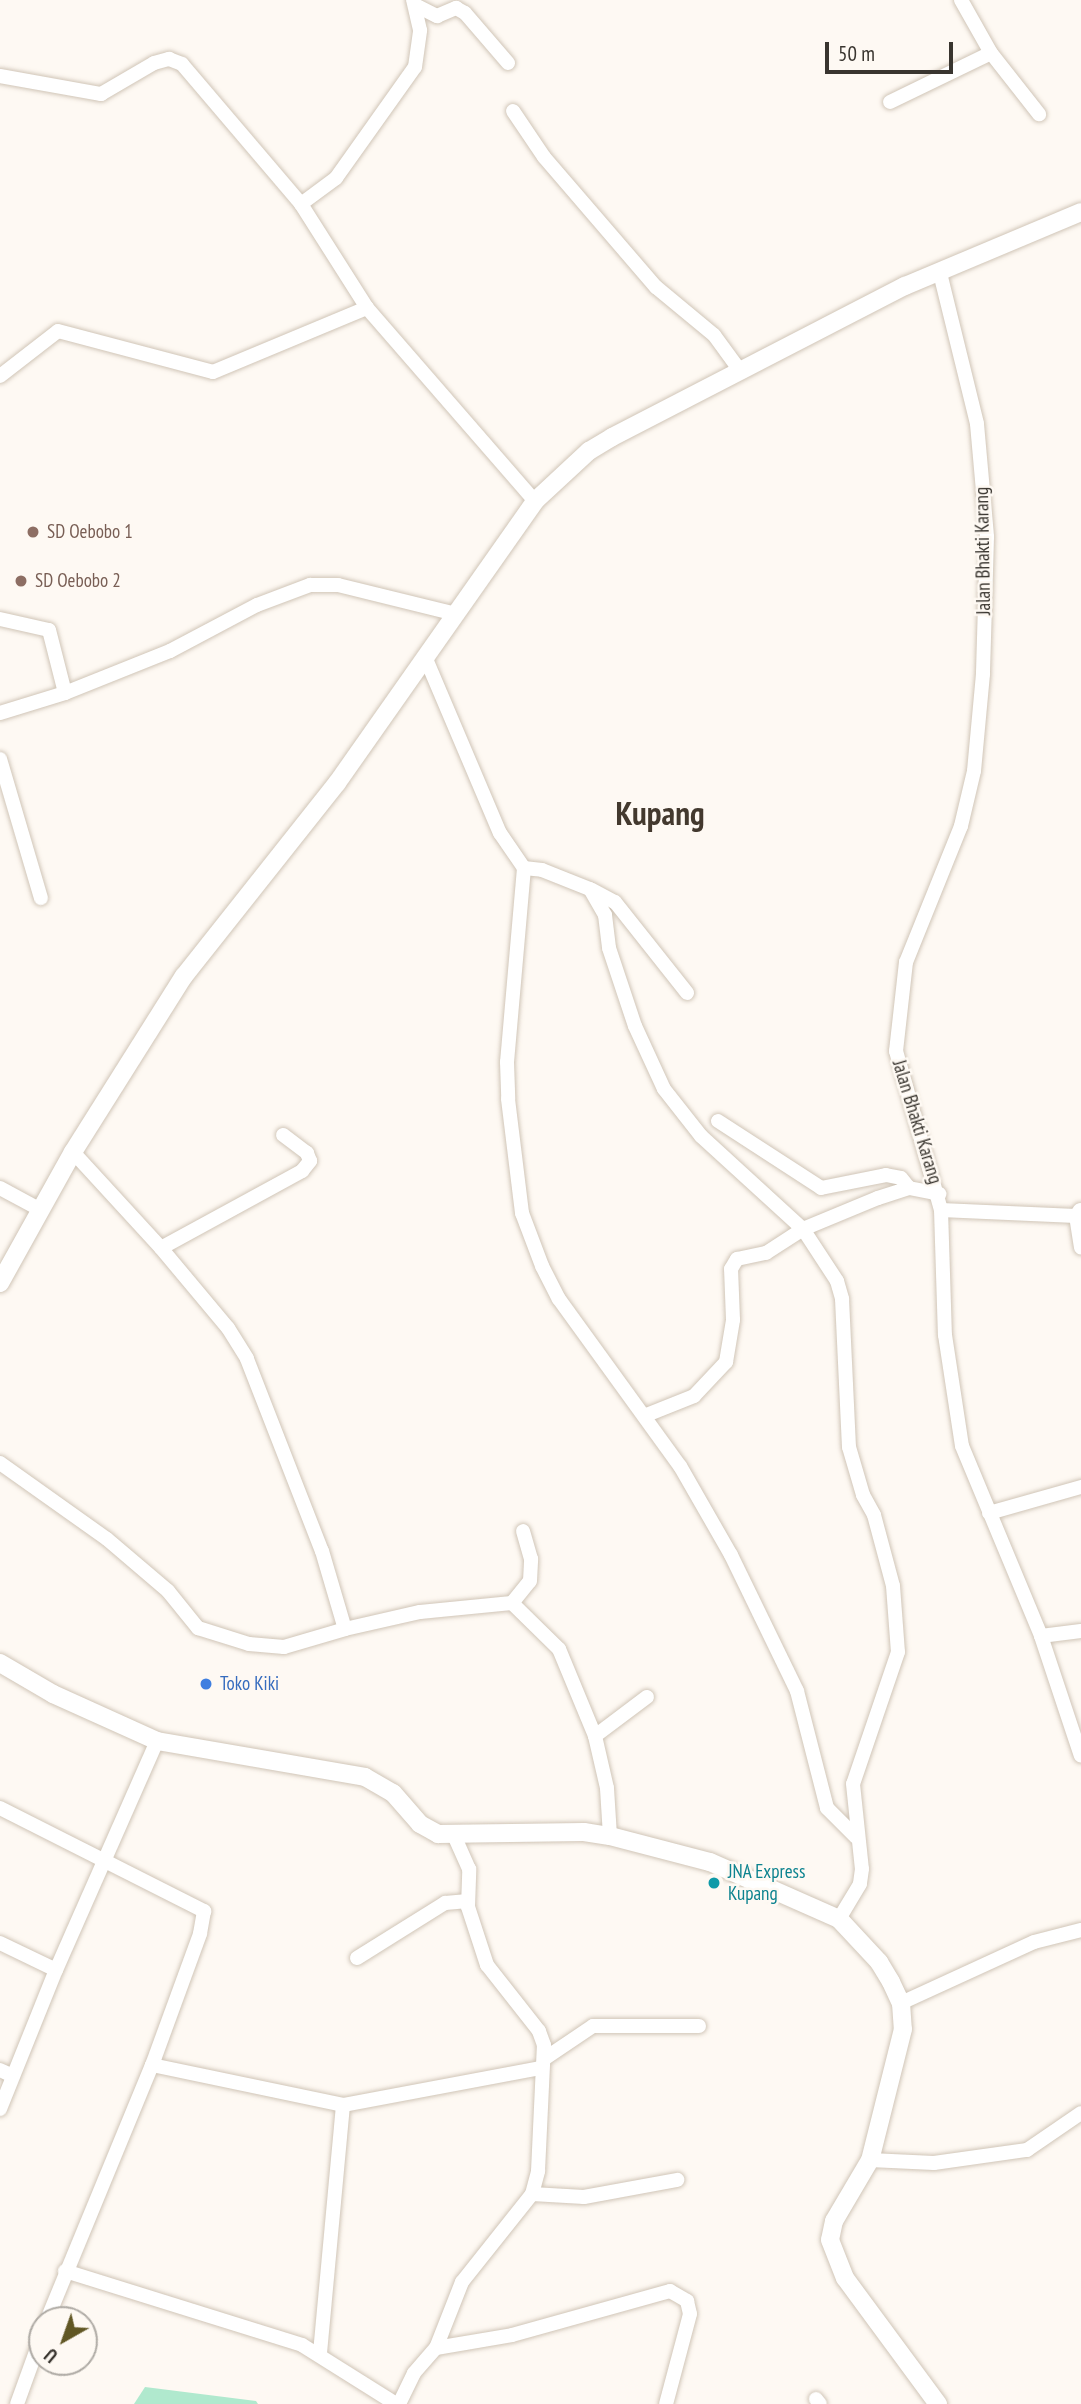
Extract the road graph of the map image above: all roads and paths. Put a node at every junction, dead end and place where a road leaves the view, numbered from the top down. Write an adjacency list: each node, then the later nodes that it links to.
1 (961, 0): 3 (street)
2 (414, 2): 4 (street); 9 (street)
3 (991, 53): 6 (street); 8 (street)
4 (508, 63)
5 (0, 76): 9 (street)
6 (890, 102)
7 (513, 111): 13 (street)
8 (1039, 114)
9 (301, 204): 12 (street)
10 (1081, 212): 11 (street)
11 (940, 273): 13 (street); 31 (street, Jalan Bhakti Karang)
12 (367, 308): 14 (street); 15 (street)
13 (741, 372): 15 (street)
14 (0, 376)
15 (535, 501): 16 (street)
16 (456, 614): 18 (street); 19 (street)
17 (0, 620): 19 (street)
18 (426, 659): 22 (street); 28 (street)
19 (65, 693): 20 (street)
20 (0, 713)
21 (0, 760): 24 (street)
22 (524, 868): 23 (street); 39 (street)
23 (590, 889): 25 (street); 35 (street)
24 (41, 898)
25 (687, 993)
26 (718, 1121): 30 (street)
27 (283, 1135): 36 (street)
28 (73, 1152): 32 (street); 36 (street)
29 (0, 1188): 32 (street)
30 (909, 1188): 31 (street); 35 (street)
31 (939, 1194): 33 (street, Jalan Bhakti Karang)
32 (39, 1209): 38 (street)
33 (941, 1210): 34 (street); 42 (street, Jalan Bhakti Karang)
34 (1079, 1212): 37 (street)
35 (803, 1229): 39 (street); 56 (street)
36 (162, 1248): 45 (street)
37 (1081, 1248)
38 (0, 1283)
39 (644, 1416): 56 (street)
40 (0, 1463): 45 (street)
41 (1081, 1487): 42 (street)
42 (989, 1513): 47 (street, Jalan Bhakti Karang)
43 (523, 1531): 44 (street)
44 (512, 1603): 45 (street); 50 (street)
45 (345, 1629)
46 (1081, 1631): 47 (street)
47 (1041, 1636): 52 (street, Jalan Bhakti Karang)
48 (0, 1663): 51 (street)
49 (647, 1697): 50 (street)
50 (594, 1736): 55 (street)
51 (157, 1741): 54 (street); 57 (street)
52 (1081, 1756)
53 (0, 1808): 57 (street)
54 (454, 1836): 55 (street); 58 (street)
55 (610, 1836): 59 (street)
56 (856, 1837): 59 (street)
57 (104, 1859): 63 (street); 67 (street)
58 (468, 1901): 62 (street); 66 (street)
59 (839, 1919): 64 (street)
60 (1081, 1930): 64 (street)
61 (0, 1943): 63 (street)
62 (357, 1958)
63 (55, 1970): 68 (street)
64 (901, 2003): 72 (street)
65 (699, 2026): 66 (street)
66 (542, 2063): 69 (street); 74 (street)
67 (152, 2064): 69 (street); 75 (street)
68 (6, 2073): 70 (street)
69 (343, 2105): 78 (street)
70 (0, 2109)
71 (1081, 2113): 72 (street)
72 (870, 2160): 83 (street)
73 (677, 2180): 74 (street)
74 (532, 2194): 77 (street)
75 (65, 2271): 76 (street); 78 (street)
76 (52, 2306)
77 (436, 2348): 81 (street); 82 (street)
78 (320, 2353): 81 (street)
79 (28, 2372): 80 (street)
80 (16, 2404)
81 (397, 2404)
82 (666, 2404)
83 (937, 2404)

